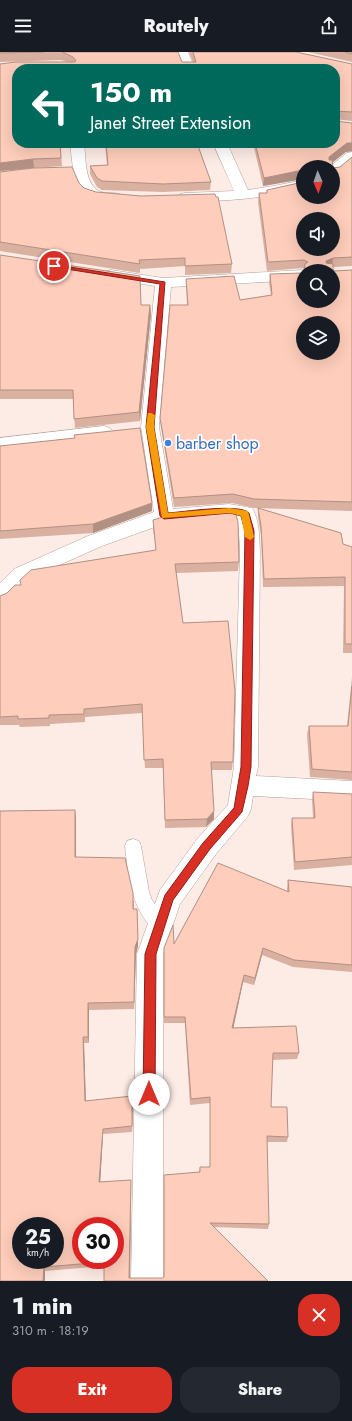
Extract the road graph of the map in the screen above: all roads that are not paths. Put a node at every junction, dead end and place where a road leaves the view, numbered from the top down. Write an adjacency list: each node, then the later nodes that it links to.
1 (182, 52): 2 (street)
2 (187, 64)
3 (77, 148): 10 (street)
4 (222, 148): 8 (street)
5 (352, 156): 6 (street)
6 (340, 165)
7 (296, 186): 8 (street)
8 (243, 195): 9 (street)
9 (173, 197)
10 (127, 198)
11 (93, 272): 13 (street)
12 (296, 275): 13 (street)
13 (163, 283): 14 (street)
14 (134, 429): 15 (street); 16 (street)
15 (0, 444)
16 (164, 516): 17 (street); 18 (street)
17 (0, 596)
18 (243, 786): 19 (street); 21 (street)
19 (352, 791)
20 (133, 846): 21 (lane)
21 (160, 925): 22 (street)
22 (148, 1281)

